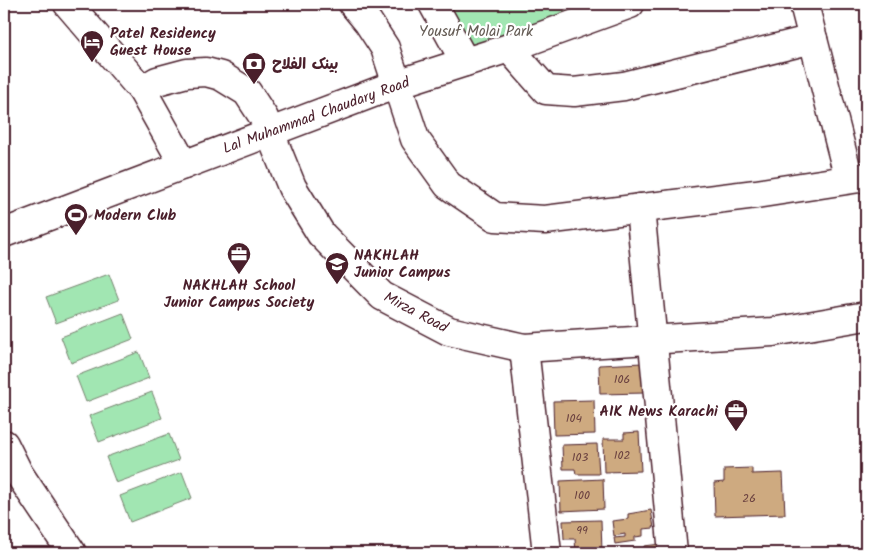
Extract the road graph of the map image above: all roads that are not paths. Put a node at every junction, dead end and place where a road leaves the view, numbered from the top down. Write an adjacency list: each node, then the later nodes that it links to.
1 (68, 4): 10 (street)
2 (353, 4): 9 (street)
3 (433, 4): 8 (street)
4 (630, 4): 7 (street, Lal Muhammad Chaudary Road)
5 (804, 4): 6 (street)
6 (813, 39): 7 (street); 13 (street)
7 (508, 48): 8 (street, Lal Muhammad Chaudary Road)
8 (465, 62): 9 (street, Lal Muhammad Chaudary Road)
9 (398, 84): 11 (street, Lal Muhammad Chaudary Road); 14 (street)
10 (142, 90): 11 (street, Mirza Road); 12 (street)
11 (271, 132): 12 (street, Lal Muhammad Chaudary Road); 18 (street, Mirza Road)
12 (184, 165): 15 (street, Lal Muhammad Chaudary Road)
13 (858, 178): 14 (street)
14 (640, 208): 17 (street)
15 (4, 233)
16 (866, 316): 17 (street, Mirza Road)
17 (653, 338): 18 (street, Mirza Road); 23 (street)
18 (524, 348): 22 (street)
19 (4, 444): 20 (street)
20 (11, 480): 21 (street)
21 (72, 553)
22 (547, 553)
23 (673, 553)

